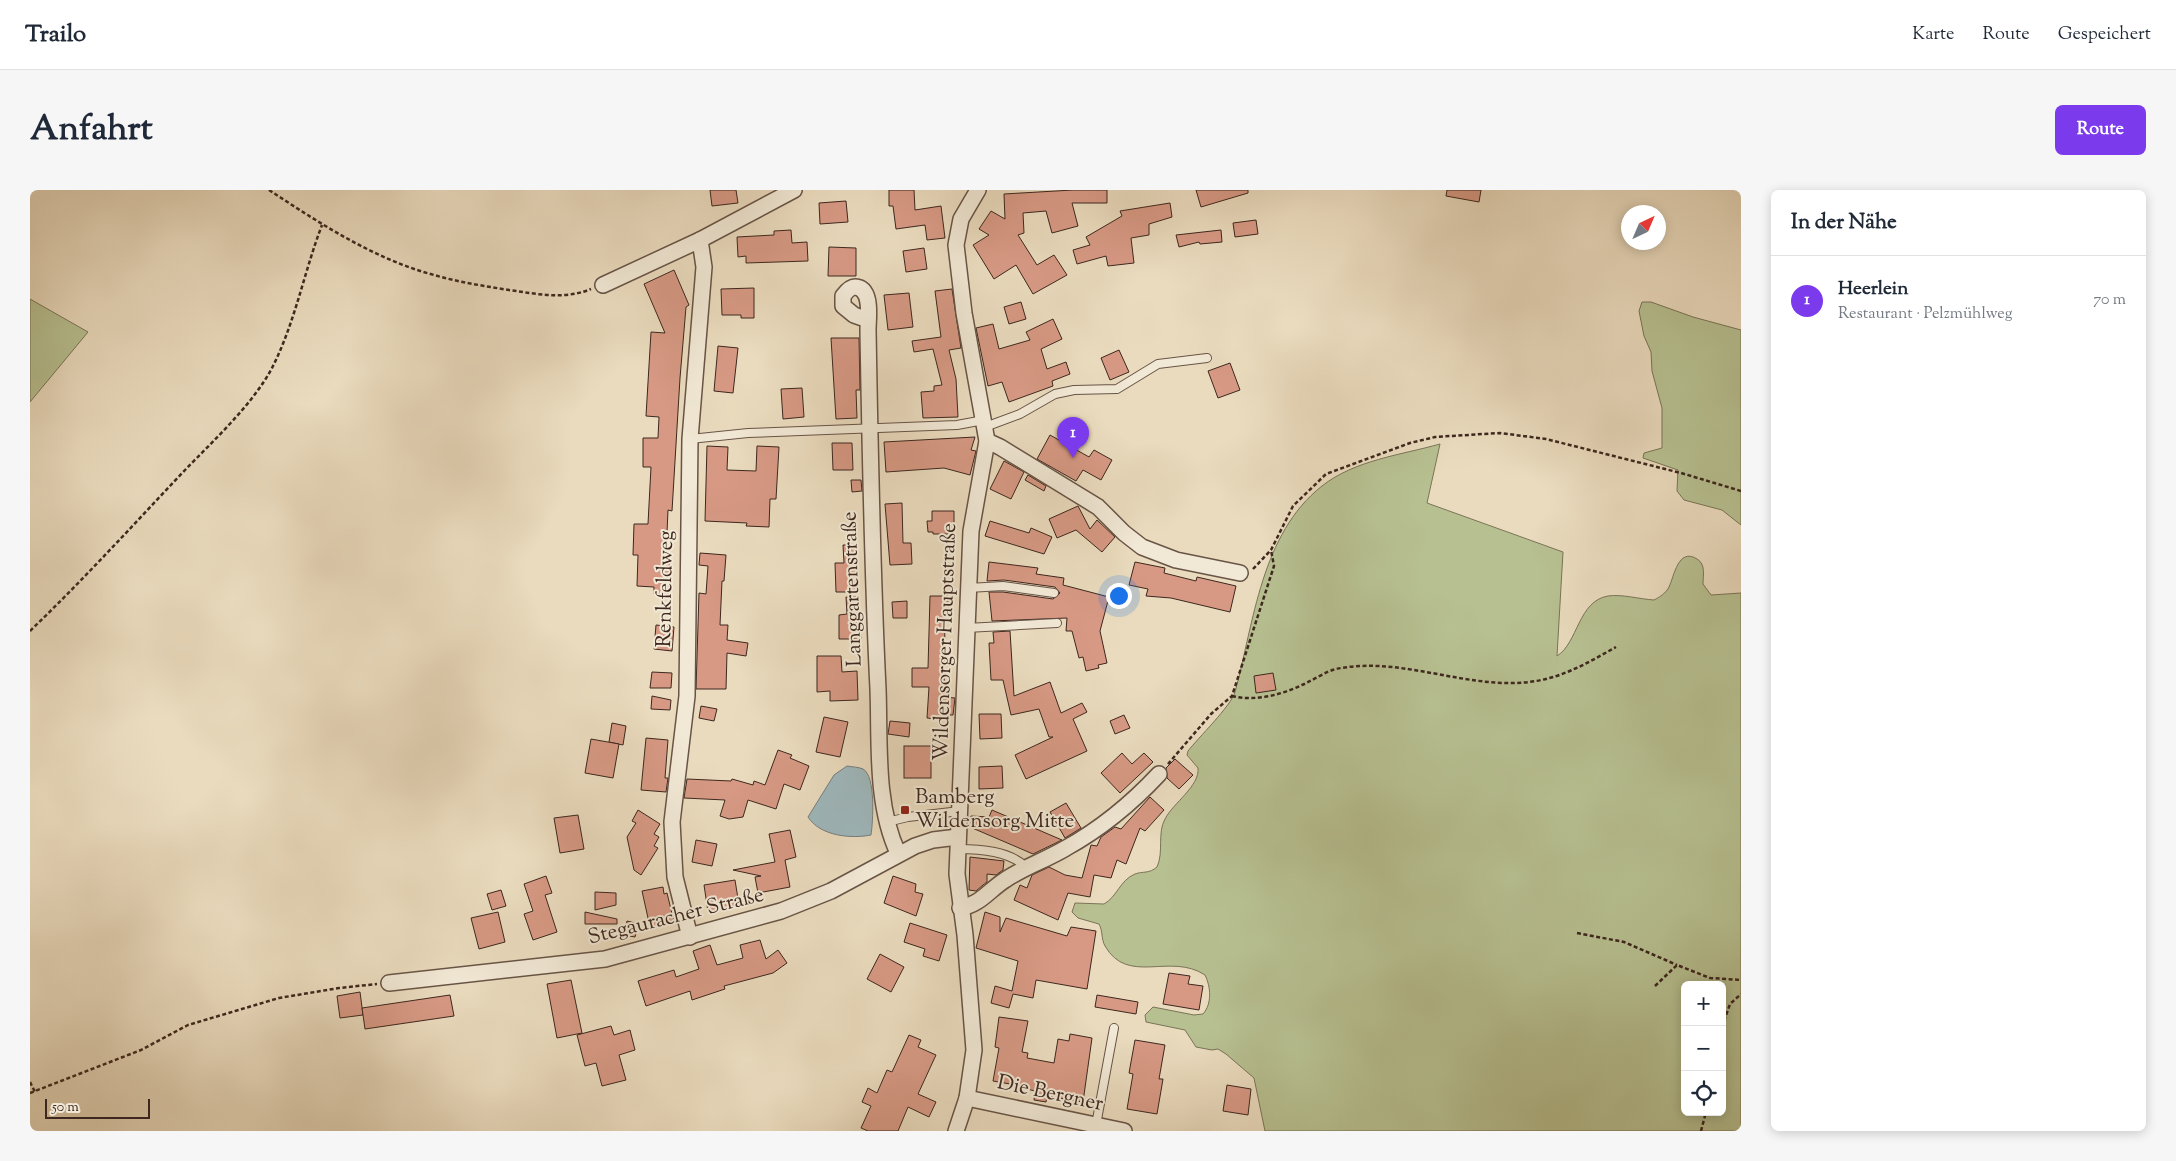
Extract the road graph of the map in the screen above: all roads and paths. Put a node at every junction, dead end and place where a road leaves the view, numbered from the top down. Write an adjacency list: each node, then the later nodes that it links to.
1 (270, 190): 4 (path)
2 (794, 190): 5 (street)
3 (973, 192): 10 (street, Wildensorger Hauptstraße)
4 (322, 225): 6 (path); 19 (path)
5 (700, 240): 6 (street); 11 (street, Renkfeldweg)
6 (603, 285)
7 (868, 320): 9 (street, Langgartenstraße)
8 (1207, 358): 10 (lane)
9 (870, 428): 10 (lane); 11 (lane); 24 (street, Langgartenstraße)
10 (985, 430): 14 (street); 15 (street, Wildensorger Hauptstraße)
11 (690, 439): 30 (street, Renkfeldweg)
12 (1741, 492): 13 (path)
13 (1271, 550): 14 (path); 21 (path)
14 (1240, 573)
15 (968, 588): 16 (lane); 18 (street, Wildensorger Hauptstraße)
16 (1054, 593)
17 (1057, 622): 18 (lane)
18 (966, 628): 23 (street, Wildensorger Hauptstraße)
19 (30, 631)
20 (1616, 647): 21 (path)
21 (1232, 696): 22 (path)
22 (1158, 774): 27 (street)
23 (960, 811): 24 (lane); 25 (street, Wildensorger Hauptstraße)
24 (887, 822): 26 (street, Langgartenstraße)
25 (958, 843): 26 (street, Stegauracher Straße); 27 (lane); 28 (street, Wildensorger Hauptstraße)
26 (898, 853): 30 (street, Stegauracher Straße)
27 (1026, 868): 28 (street)
28 (960, 908): 41 (street, Wildensorger Hauptstraße)
29 (1577, 933): 31 (path)
30 (690, 936): 33 (street, Stegauracher Straße)
31 (1677, 964): 32 (path); 34 (path)
32 (1741, 980)
33 (389, 983): 39 (path)
34 (1655, 986)
35 (1741, 994): 36 (path)
36 (1722, 1026)
37 (1114, 1028): 43 (lane)
38 (30, 1082): 39 (path)
39 (35, 1092): 40 (path)
40 (30, 1093)
41 (967, 1098): 43 (street, Die Bergner); 44 (street, Wildensorger Hauptstraße)
42 (1705, 1116): 46 (path)
43 (1096, 1125): 45 (street, Die Bergner)
44 (956, 1131)
45 (1124, 1131)
46 (1701, 1131)

